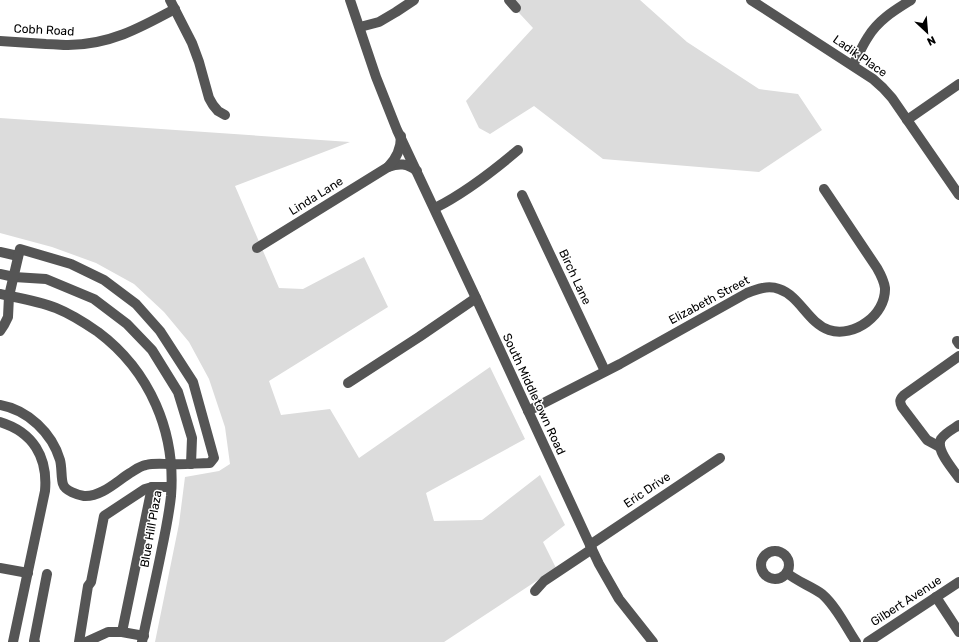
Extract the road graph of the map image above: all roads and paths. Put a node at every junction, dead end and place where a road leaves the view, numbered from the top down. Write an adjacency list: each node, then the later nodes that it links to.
1 (350, 0): 8 (street, South Middletown Road)
2 (414, 0): 8 (street)
3 (509, 0): 7 (street)
4 (751, 0): 10 (street, Ladik Place)
5 (911, 0): 10 (street)
6 (172, 4): 9 (street, Cobh Road); 12 (street)
7 (516, 8)
8 (360, 27): 14 (street, South Middletown Road)
9 (0, 41)
10 (853, 65): 13 (street, Ladik Place)
11 (959, 84): 13 (street)
12 (225, 115)
13 (907, 120): 20 (street, Ladik Place)
14 (401, 136): 16 (street, Linda Lane); 17 (street, South Middletown Road)
15 (518, 150): 21 (street)
16 (388, 167): 17 (street, Linda Lane); 22 (street, Linda Lane)
17 (417, 171): 21 (street, South Middletown Road)
18 (824, 189): 31 (street, Elizabeth Street)
19 (522, 195): 31 (street, Birch Lane)
20 (959, 195)
21 (434, 208): 28 (street, South Middletown Road)
22 (257, 248)
23 (0, 252): 24 (street)
24 (18, 256): 26 (street); 40 (street)
25 (0, 274): 26 (street)
26 (14, 277): 27 (street); 40 (street)
27 (4, 295): 29 (street); 39 (street, Blue Hill Plaza)
28 (476, 298): 32 (street); 34 (street, South Middletown Road)
29 (0, 331)
30 (959, 356): 37 (street)
31 (605, 371): 34 (street, Elizabeth Street)
32 (348, 383)
33 (0, 405): 39 (street)
34 (528, 411): 44 (street, South Middletown Road)
35 (0, 422): 46 (street)
36 (959, 425): 37 (street)
37 (940, 447): 41 (street)
38 (720, 458): 44 (street, Eric Drive)
39 (171, 464): 40 (street); 43 (street, Blue Hill Plaza)
40 (191, 464)
41 (959, 478)
42 (152, 487): 43 (street); 52 (street); 57 (street)
43 (171, 487): 54 (street, Blue Hill Plaza)
44 (591, 547): 50 (street, Eric Drive); 59 (street, South Middletown Road)
45 (0, 568): 46 (street)
46 (28, 573): 55 (street)
47 (787, 573): 60 (street)
48 (47, 574): 56 (street)
49 (959, 582): 51 (street, Gilbert Avenue)
50 (535, 591)
51 (936, 597): 53 (street); 61 (street, Gilbert Avenue)
52 (122, 632): 54 (street); 58 (street)
53 (959, 632)
54 (143, 639)
55 (13, 642)
56 (35, 642)
57 (79, 642)
58 (86, 642)
59 (653, 642)
60 (856, 642)
61 (868, 642)

